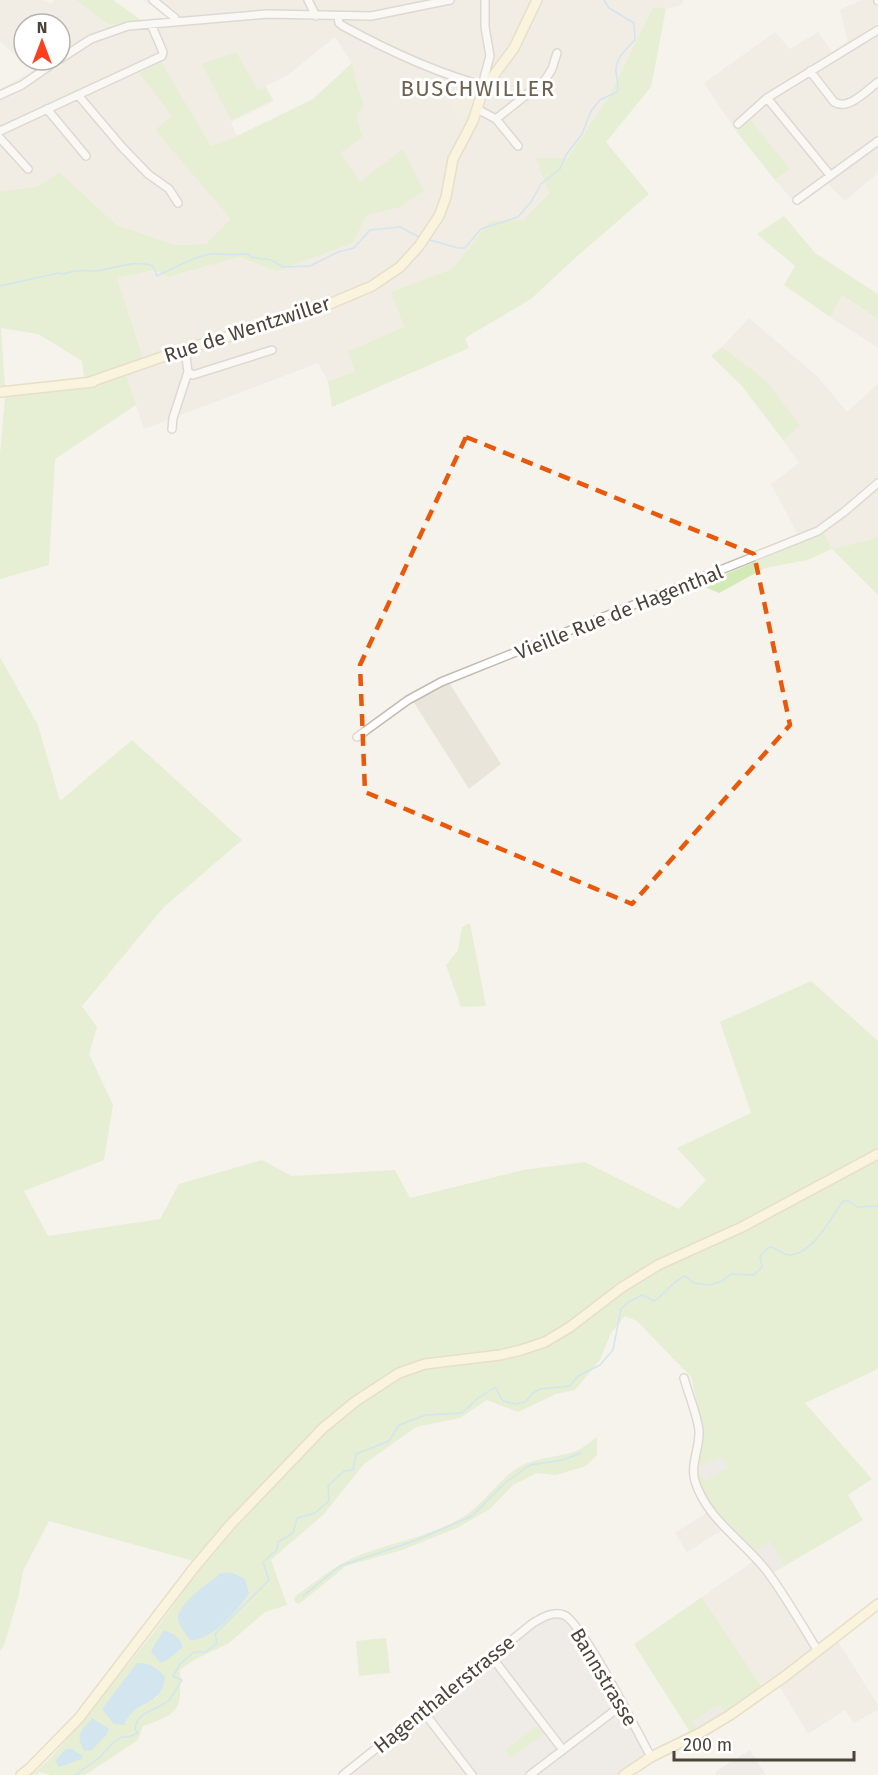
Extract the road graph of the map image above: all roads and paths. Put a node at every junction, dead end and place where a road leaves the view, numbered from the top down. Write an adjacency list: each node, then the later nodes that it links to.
1 (153, 0): 8 (street)
2 (308, 0): 6 (street)
3 (450, 0): 7 (street)
4 (485, 0): 16 (street)
5 (537, 0): 16 (main road, Rue de Wentzwiller)
6 (316, 16): 7 (street); 8 (street)
7 (338, 17): 16 (street)
8 (176, 22): 9 (street)
9 (151, 24): 11 (street); 18 (street)
10 (878, 30): 13 (street)
11 (72, 50)
12 (557, 53): 22 (street)
13 (810, 71): 15 (street); 19 (street)
14 (40, 72): 17 (street)
15 (878, 82)
16 (485, 86): 21 (main road, Rue de Wentzwiller)
17 (0, 95)
18 (78, 95): 20 (street); 32 (street)
19 (767, 98): 23 (street); 30 (street)
20 (47, 109): 24 (street); 28 (street)
21 (477, 109): 22 (street); 33 (main road, Rue de Wentzwiller)
22 (496, 119): 27 (street)
23 (738, 124)
24 (0, 131)
25 (0, 138): 29 (street)
26 (878, 141): 30 (street)
27 (518, 146)
28 (86, 156)
29 (28, 169)
30 (830, 176): 31 (street)
31 (797, 200)
32 (178, 203)
33 (186, 349): 35 (street); 36 (main road, Rue de Wentzwiller)
34 (272, 350): 35 (street)
35 (188, 372): 37 (street)
36 (0, 392)
37 (172, 429)
38 (878, 483): 39 (street, Vieille Rue de Hagenthal)
39 (357, 737)
40 (878, 1154): 50 (main road)
41 (684, 1378): 44 (street)
42 (878, 1604): 44 (main road)
43 (546, 1615): 45 (street, Hagenthalerstrasse); 46 (street, Bannstrasse)
44 (818, 1651): 49 (main road)
45 (491, 1656): 47 (street, Hagenthalerstrasse); 48 (street)
46 (623, 1707): 48 (street); 49 (street, Bannstrasse)
47 (423, 1711): 51 (street, Hagenthalerstrasse); 52 (street)
48 (563, 1750): 53 (street)
49 (651, 1757): 54 (main road)
50 (21, 1775)
51 (342, 1775)
52 (472, 1775)
53 (530, 1775)
54 (624, 1775)

